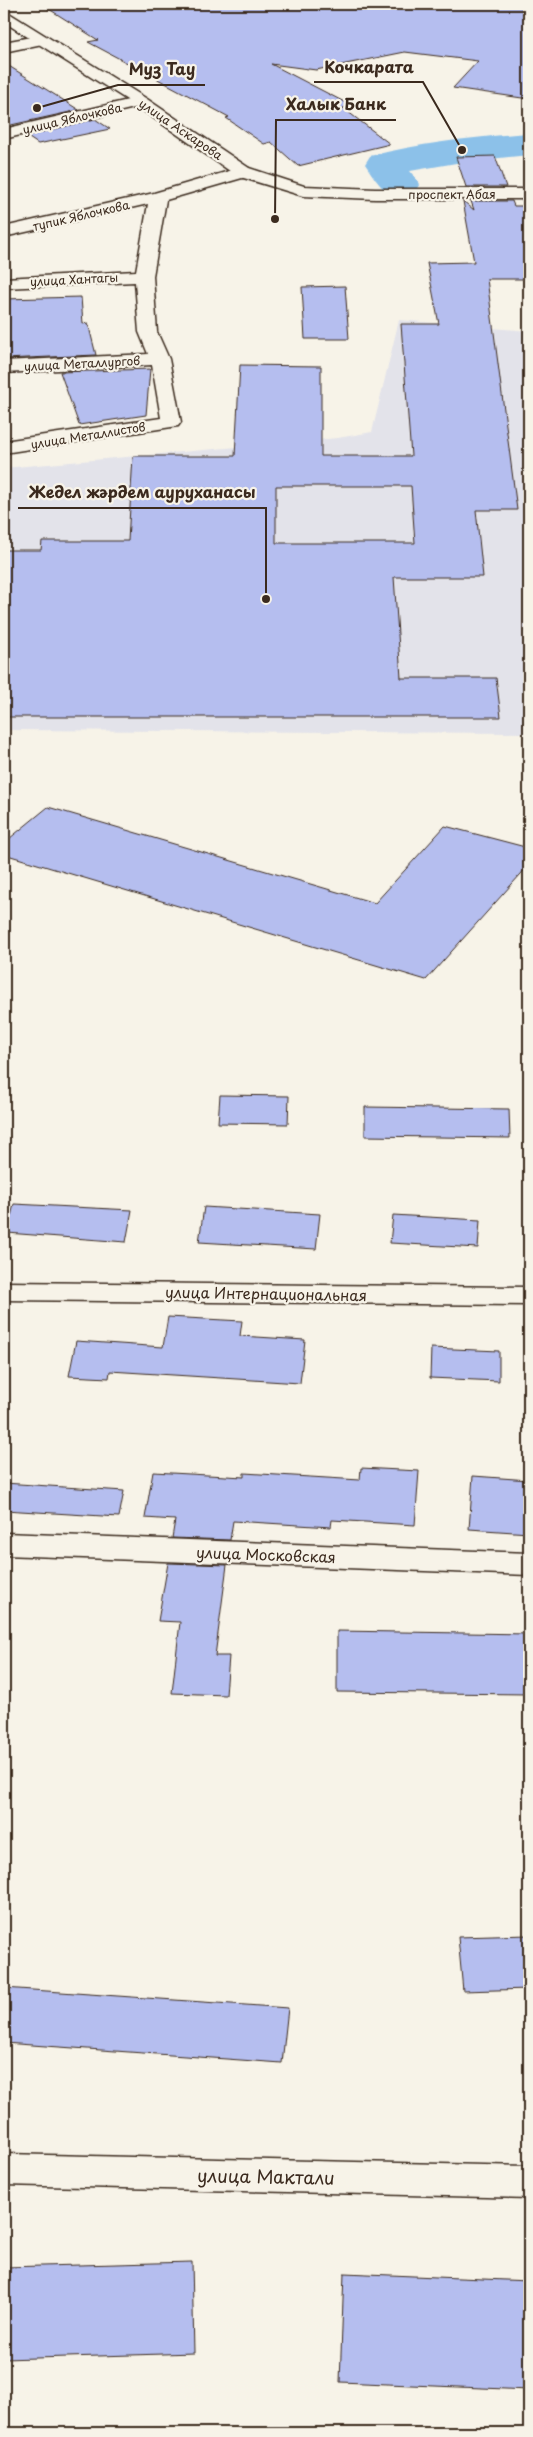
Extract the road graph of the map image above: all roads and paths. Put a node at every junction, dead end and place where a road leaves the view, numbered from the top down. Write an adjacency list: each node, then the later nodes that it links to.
1 (4, 16): 2 (street, улица Аскарова)
2 (42, 40): 3 (street); 4 (street, улица Аскарова)
3 (4, 48)
4 (141, 102): 5 (street, улица Яблочкова); 6 (street, улица Аскарова)
5 (4, 134)
6 (243, 172): 7 (street, улица Аскарова); 9 (street, тупик Яблочкова)
7 (374, 194): 8 (street, проспект Абая)
8 (529, 194)
9 (158, 197): 10 (street, тупик Яблочкова); 11 (street)
10 (4, 232)
11 (144, 276): 12 (street, улица Хантагы); 13 (street)
12 (4, 283)
13 (160, 359): 14 (street, улица Металлургов); 15 (street, улица Металлистов)
14 (4, 368)
15 (4, 447)
16 (4, 1290): 17 (street, улица Интернациональная)
17 (529, 1296)
18 (4, 1544): 19 (street, улица Московская)
19 (529, 1564)
20 (4, 2169): 21 (street, улица Мактали)
21 (529, 2182)

